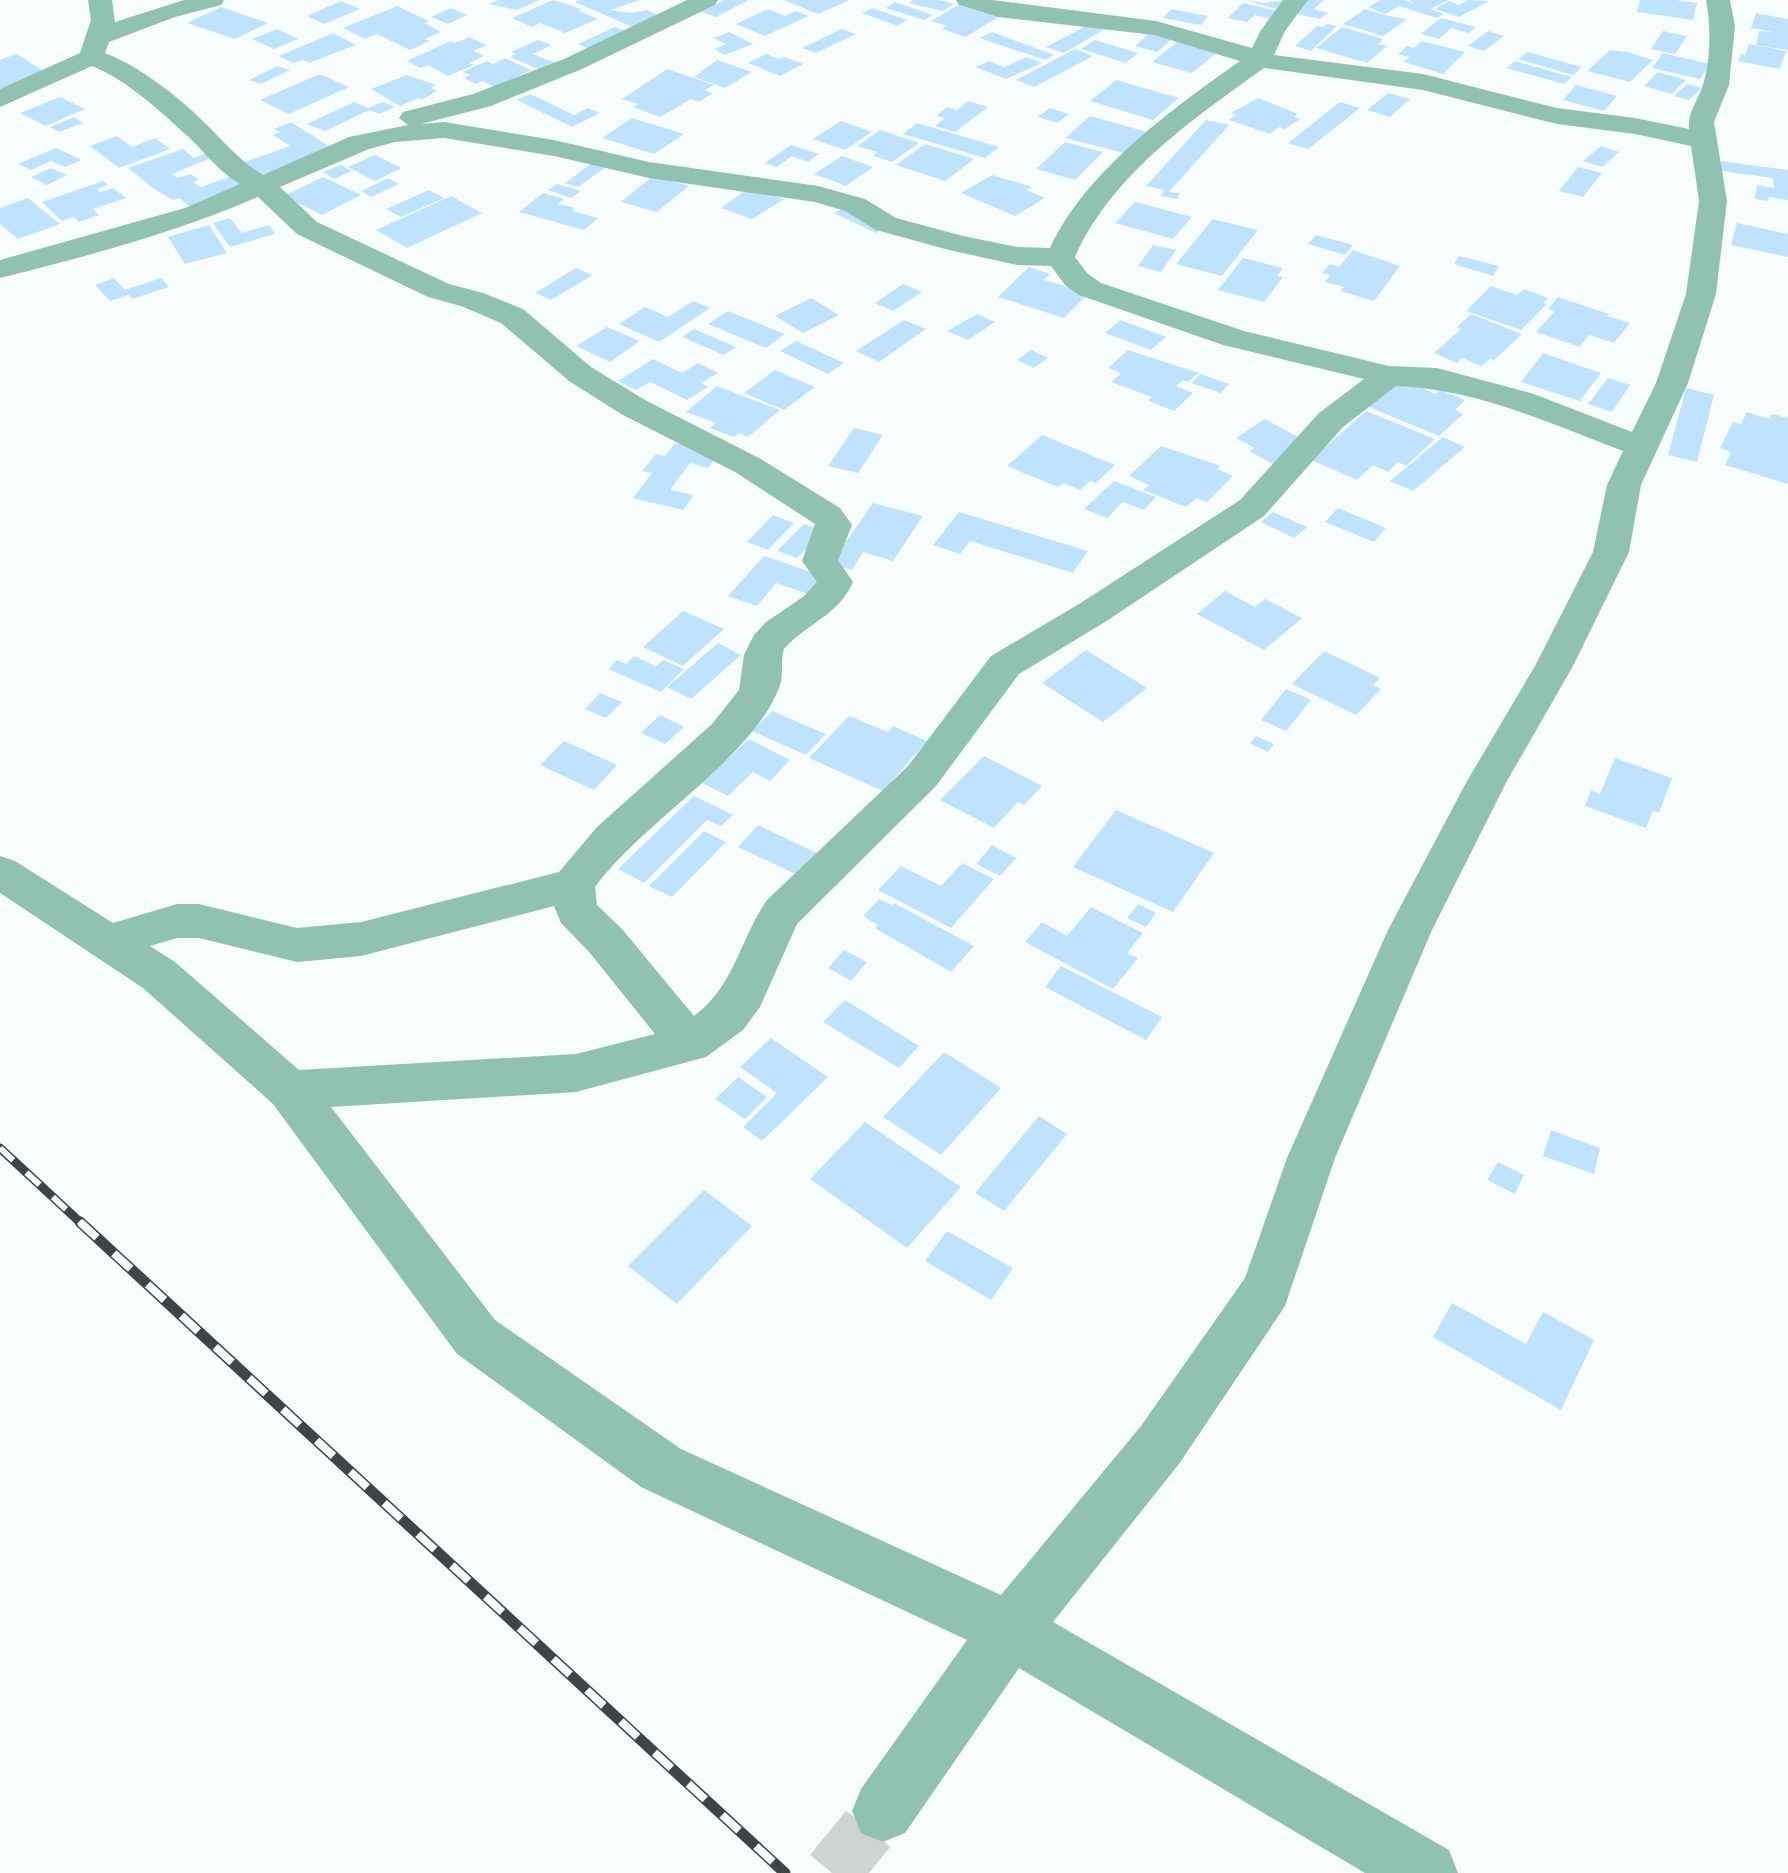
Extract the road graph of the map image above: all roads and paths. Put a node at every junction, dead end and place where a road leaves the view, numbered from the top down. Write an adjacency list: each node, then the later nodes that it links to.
1 (100, 0): 7 (street)
2 (212, 0): 7 (street)
3 (706, 0): 11 (street)
4 (968, 0): 8 (street)
5 (1296, 0): 8 (street)
6 (1718, 0): 10 (street)
7 (93, 48): 9 (street); 12 (street)
8 (1260, 59): 10 (street); 13 (street)
9 (0, 99)
10 (1706, 141): 16 (street)
11 (359, 143): 12 (street); 13 (street)
12 (262, 186): 14 (street); 18 (street)
13 (1060, 257): 15 (street)
14 (0, 269)
15 (1389, 376): 16 (street); 20 (street)
16 (1642, 447): 22 (street)
17 (0, 872): 19 (street)
18 (573, 885): 19 (street); 20 (street)
19 (108, 942): 21 (street)
20 (690, 1044): 21 (street)
21 (290, 1090): 22 (street)
22 (1010, 1630): 23 (street); 24 (street)
23 (883, 1811)
24 (1426, 1873)

